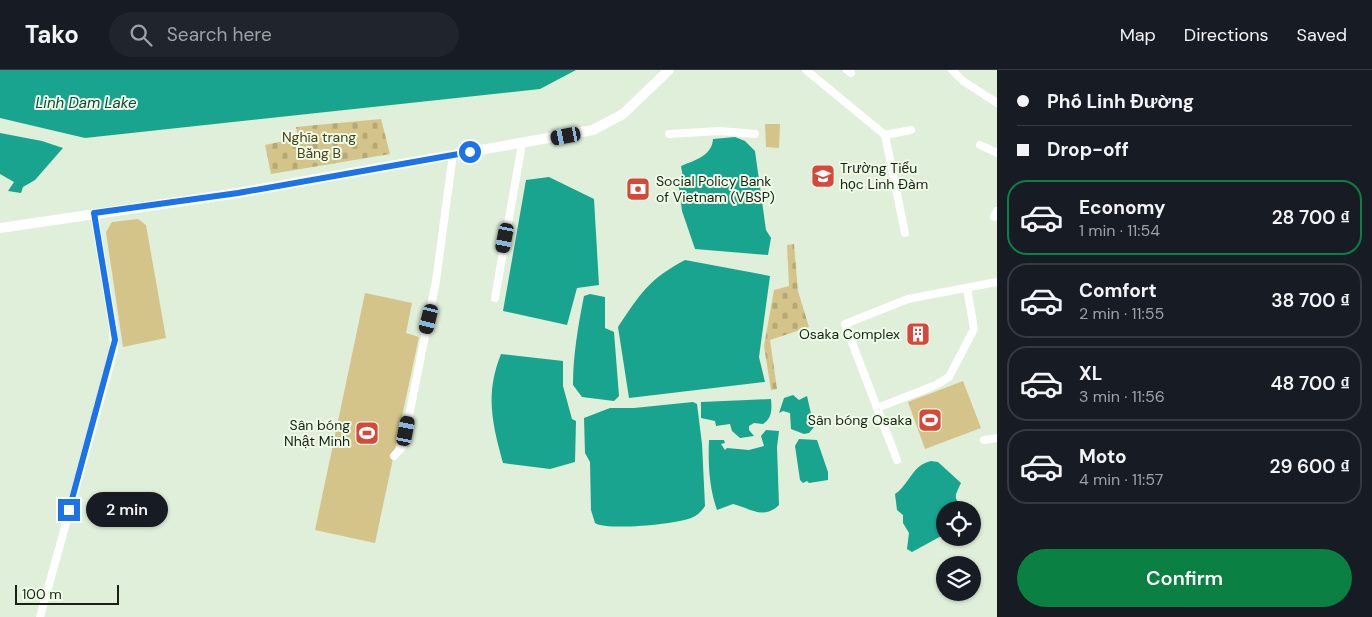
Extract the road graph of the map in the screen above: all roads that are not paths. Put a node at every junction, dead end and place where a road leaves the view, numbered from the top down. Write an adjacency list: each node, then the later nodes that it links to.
1 (669, 70): 9 (street)
2 (806, 70): 8 (street)
3 (952, 70): 4 (street)
4 (997, 103)
5 (911, 130): 8 (street)
6 (669, 134): 7 (street)
7 (755, 134)
8 (885, 135): 15 (street)
9 (522, 144): 12 (street); 18 (street)
10 (980, 145): 11 (street)
11 (997, 153)
12 (453, 154): 13 (street); 22 (street)
13 (94, 213): 14 (street); 24 (street)
14 (0, 228)
15 (905, 233)
16 (997, 282): 17 (street)
17 (967, 288): 19 (street); 19 (street)
18 (496, 298)
19 (877, 408): 23 (street)
20 (997, 438): 21 (street)
21 (984, 440)
22 (394, 456)
23 (897, 460)
24 (40, 617)

